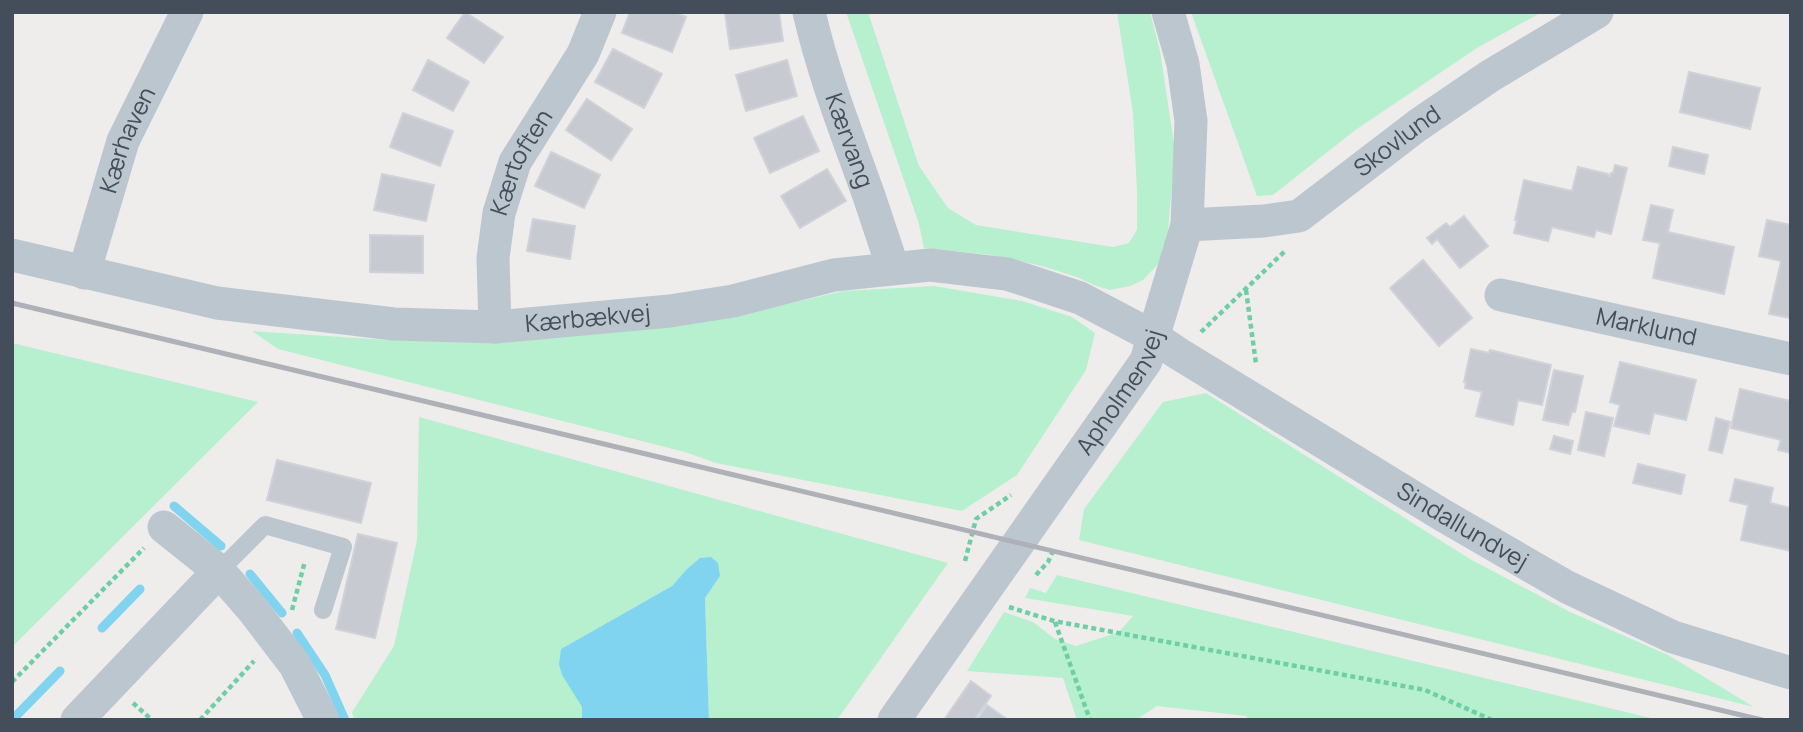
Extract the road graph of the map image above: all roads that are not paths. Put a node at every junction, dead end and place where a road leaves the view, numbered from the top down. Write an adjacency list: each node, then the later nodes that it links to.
1 (187, 12): 9 (street, Kærhaven)
2 (600, 12): 11 (street, Kærtoften)
3 (809, 12): 8 (street, Kærvang)
4 (1168, 12): 6 (street, Apholmenvej)
5 (1597, 12): 6 (street, Skovlund)
6 (1187, 225): 12 (street, Apholmenvej)
7 (12, 255): 9 (street, Kærbækvej)
8 (893, 268): 11 (street, Kærbækvej); 12 (street, Kærbækvej)
9 (83, 272): 11 (street, Kærbækvej)
10 (1500, 295): 13 (street, Marklund)
11 (495, 327)
12 (1166, 345): 17 (street, Sindallundvej); 20 (street, Apholmenvej)
13 (1791, 359)
14 (164, 527): 15 (street)
15 (219, 572): 16 (lane); 18 (street); 19 (street)
16 (323, 610)
17 (1791, 673)
18 (77, 720)
19 (323, 720)
20 (894, 720)

